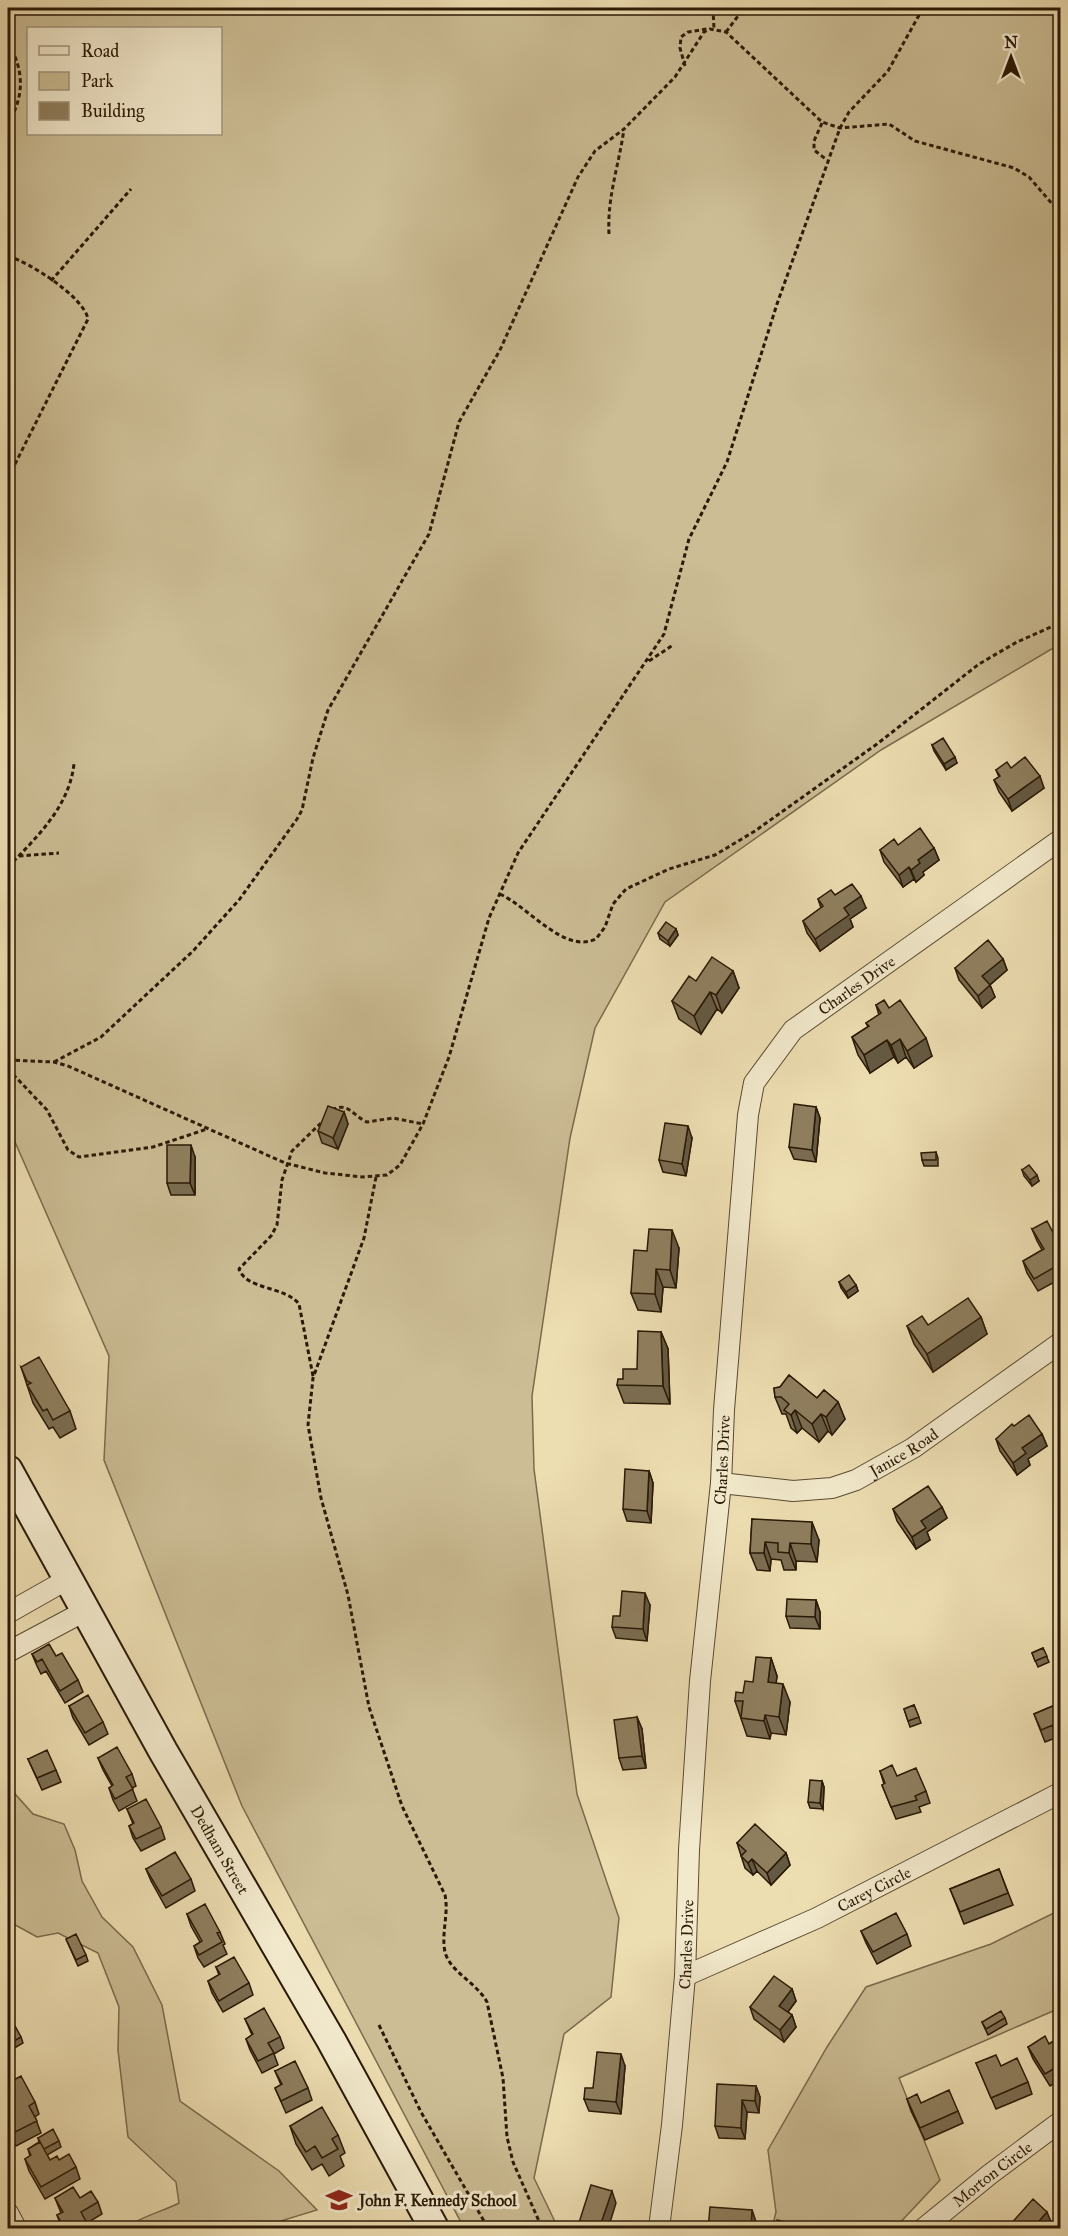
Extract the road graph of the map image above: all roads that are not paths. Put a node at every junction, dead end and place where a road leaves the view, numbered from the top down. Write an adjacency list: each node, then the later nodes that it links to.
1 (1060, 840): 4 (street, Charles Drive)
2 (1060, 1343): 4 (street, Janice Road)
3 (8, 1470): 5 (main road, Dedham Street)
4 (722, 1483): 10 (street, Charles Drive)
5 (68, 1579): 6 (main road, Dedham Street); 7 (street)
6 (85, 1611): 8 (street); 14 (main road, Dedham Street)
7 (8, 1613)
8 (8, 1652)
9 (1060, 1793): 10 (street, Carey Circle)
10 (685, 1976): 15 (street, Charles Drive)
11 (1060, 2122): 16 (street, Morton Circle)
12 (8, 2213): 13 (street)
13 (16, 2229)
14 (434, 2229)
15 (659, 2229)
16 (924, 2229)

